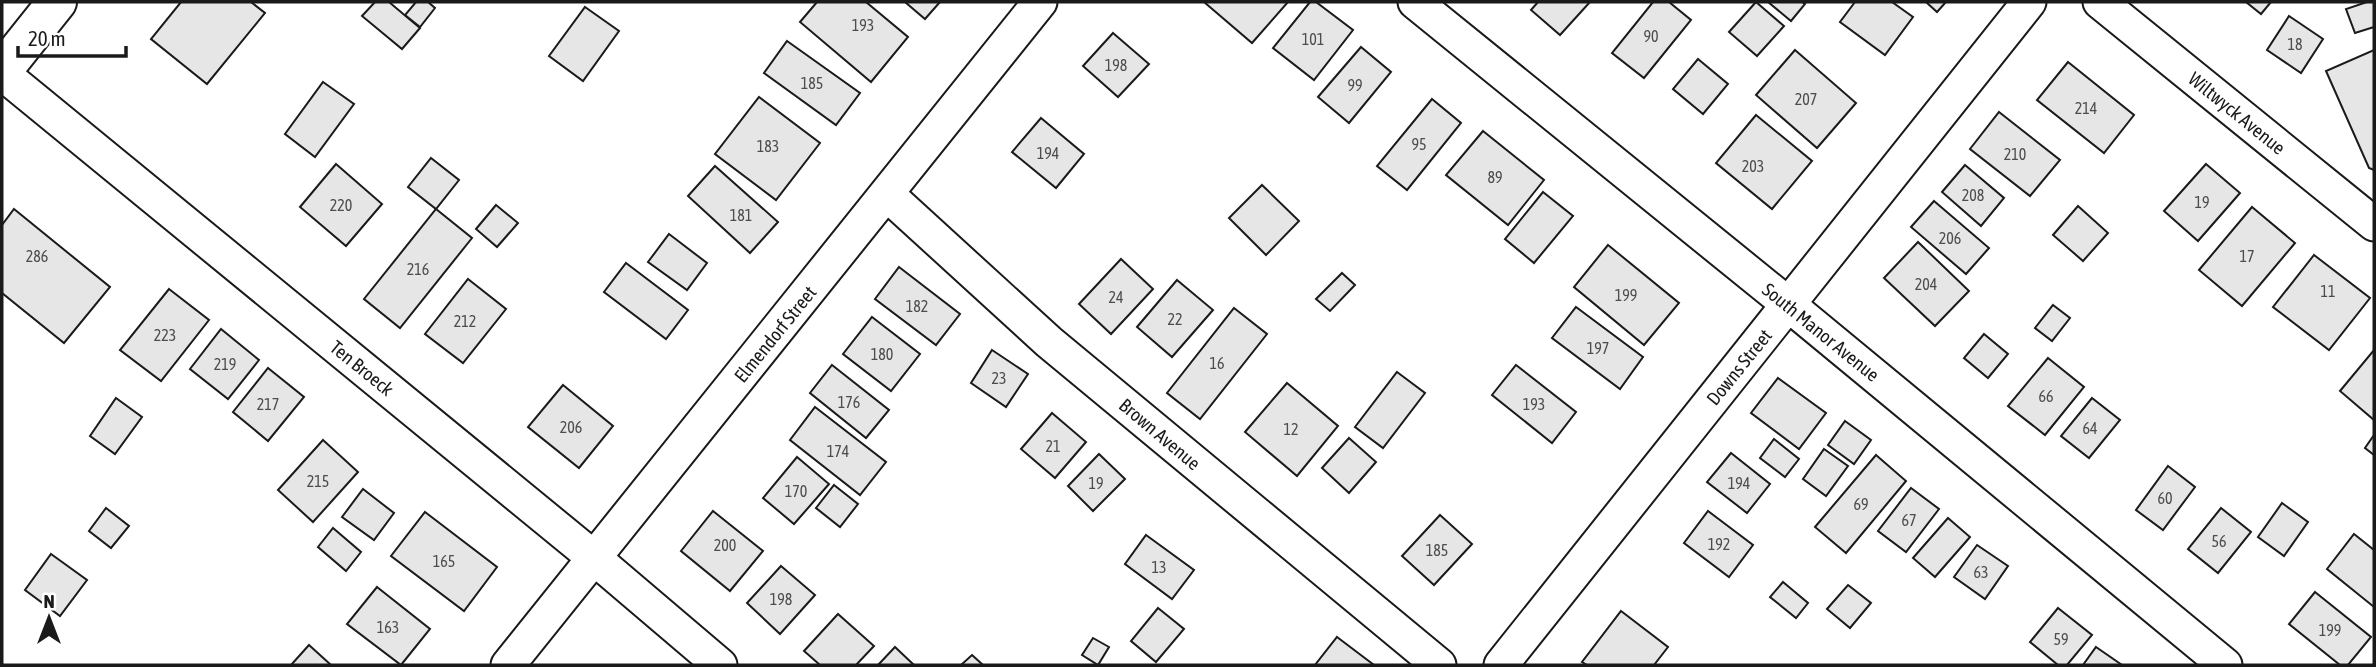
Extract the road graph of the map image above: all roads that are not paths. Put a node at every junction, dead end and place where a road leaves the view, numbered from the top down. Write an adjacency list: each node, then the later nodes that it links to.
1 (57, 2): 6 (main road)
2 (1040, 2): 7 (street, Elmendorf Street)
3 (1415, 2): 9 (street, South Manor Avenue)
4 (2029, 2): 9 (street, Downs Street)
5 (2100, 2): 8 (street, Wiltwyck Avenue)
6 (2, 72): 10 (street, Ten Broeck)
7 (888, 195): 10 (street, Elmendorf Street); 13 (street, Brown Avenue)
8 (2374, 224)
9 (1789, 305): 14 (street, Downs Street); 15 (street, South Manor Avenue)
10 (593, 557): 11 (street, Elmendorf Street); 12 (street, Ten Broeck)
11 (508, 665)
12 (720, 665)
13 (1439, 665)
14 (1501, 665)
15 (2225, 665)

